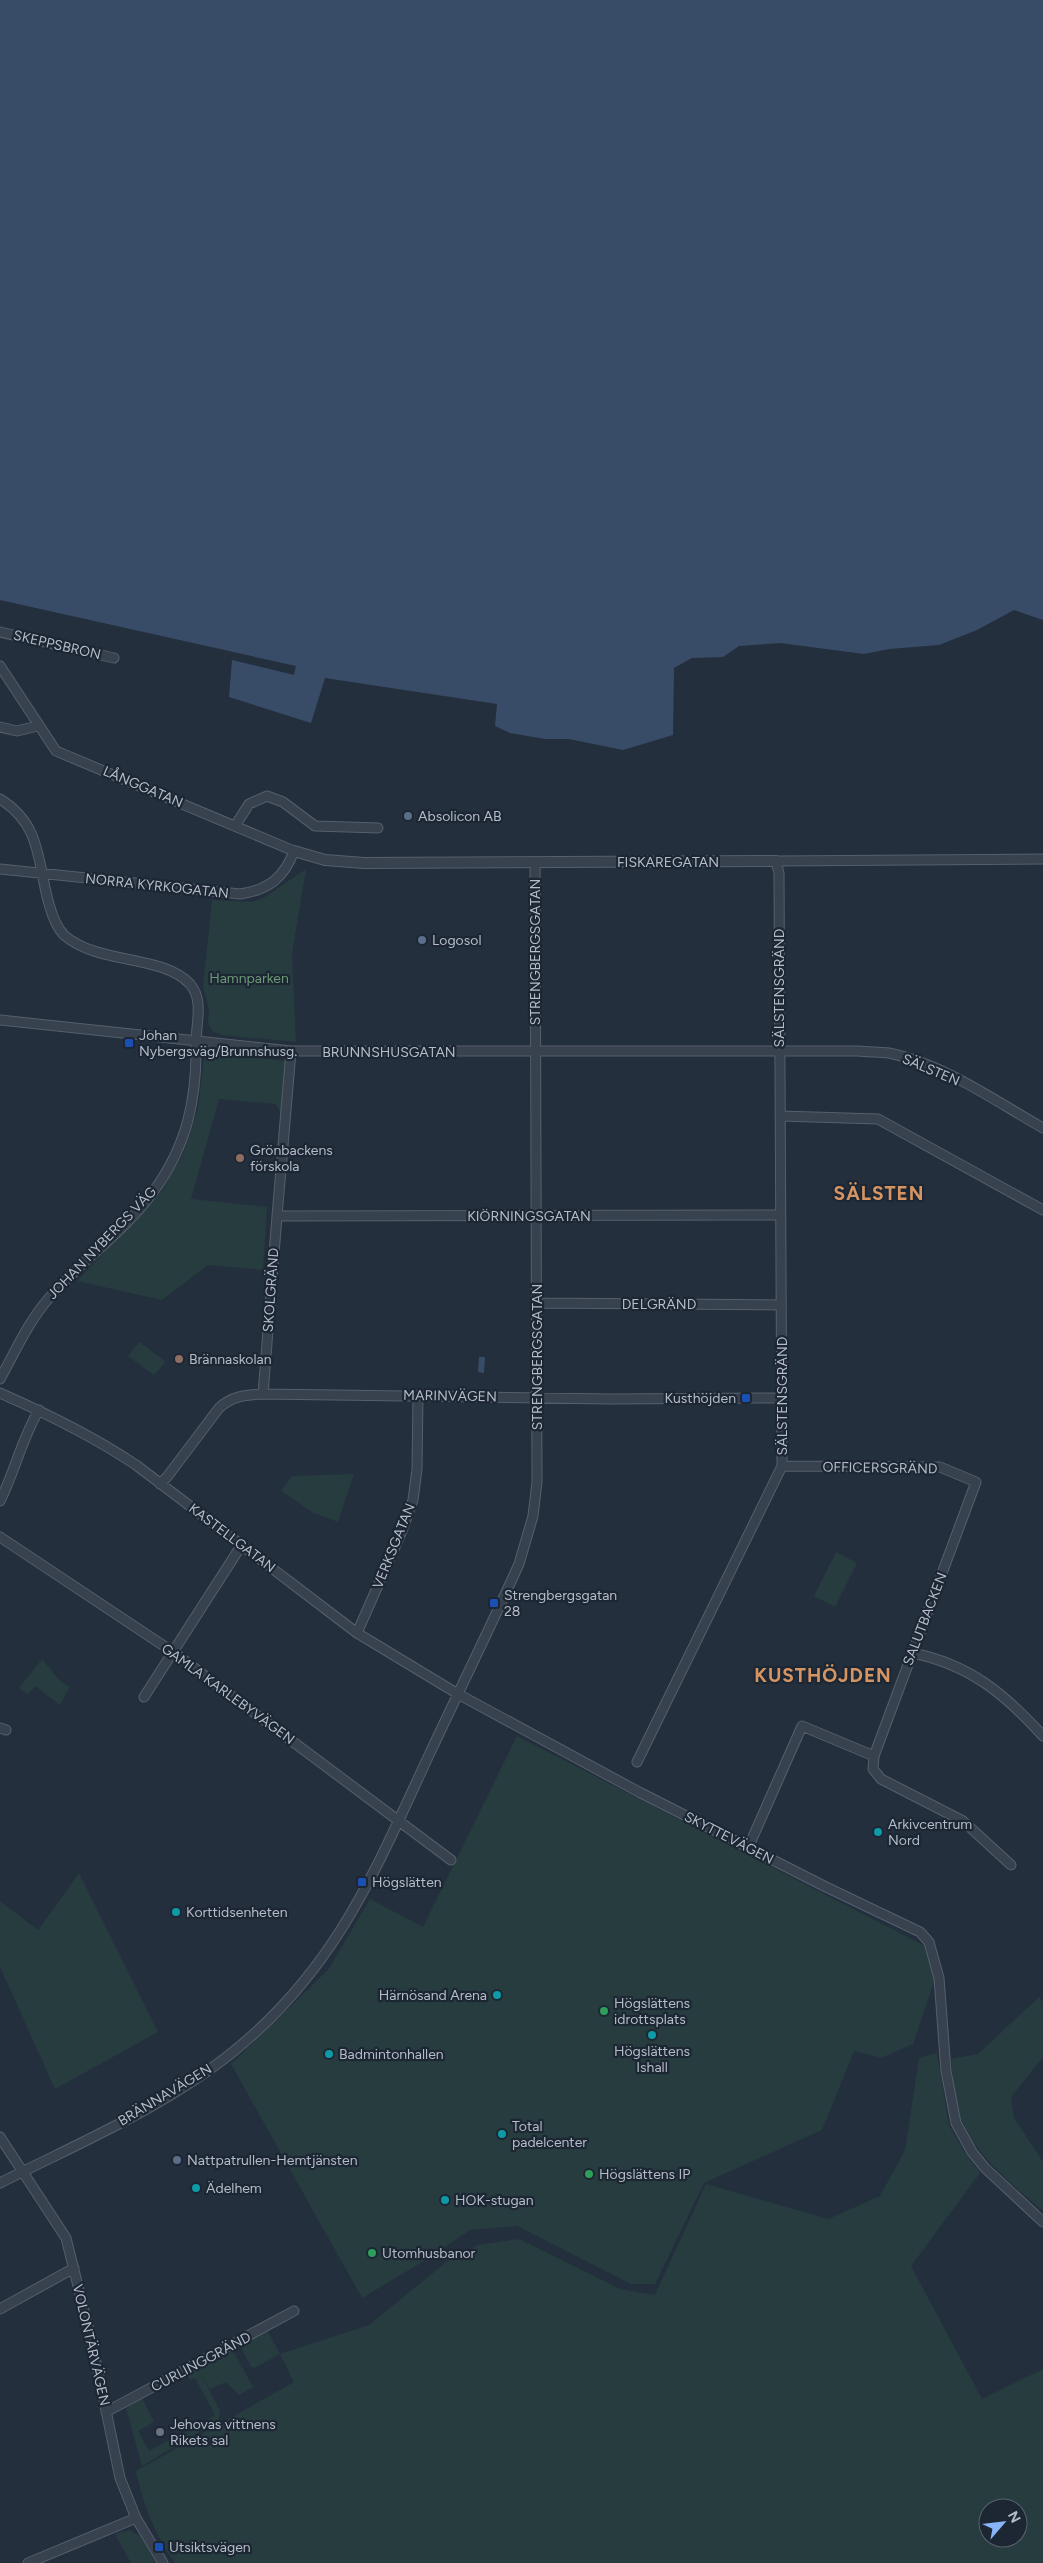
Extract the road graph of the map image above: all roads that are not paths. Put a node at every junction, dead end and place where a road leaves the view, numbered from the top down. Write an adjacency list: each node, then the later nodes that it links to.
1 (0, 632): 2 (street, SKEPPSBRON)
2 (114, 658)
3 (0, 666): 4 (street, LÅNGGATAN)
4 (38, 726): 5 (street); 7 (street, LÅNGGATAN)
5 (0, 727)
6 (0, 799): 14 (street, JOHAN NYBERGS VÄG)
7 (236, 826): 8 (street); 9 (street, LÅNGGATAN)
8 (378, 828)
9 (294, 851): 12 (street, FISKAREGATAN); 14 (street, NORRA KYRKOGATAN)
10 (1043, 859): 11 (street, FISKAREGATAN)
11 (776, 861): 12 (street, FISKAREGATAN); 19 (street, SÄLSTENSGRÄND)
12 (535, 863): 18 (street, STRENGBERGSGATAN)
13 (0, 869): 14 (street, NORRA KYRKOGATAN)
14 (42, 874): 16 (street, JOHAN NYBERGS VÄG)
15 (0, 1020): 16 (street, BRUNNSHUSGATAN)
16 (196, 1041): 17 (street, BRUNNSHUSGATAN); 28 (street, JOHAN NYBERGS VÄG)
17 (291, 1051): 18 (street, BRUNNSHUSGATAN); 24 (street, SKOLGRÄND)
18 (535, 1052): 19 (street, BRUNNSHUSGATAN); 25 (street, STRENGBERGSGATAN)
19 (779, 1052): 20 (street, SÄLSTENSGRÄND); 21 (street, SÄLSTEN)
20 (781, 1116): 22 (street); 23 (street, SÄLSTENSGRÄND)
21 (1043, 1128)
22 (1043, 1210)
23 (779, 1215): 25 (street, KIÖRNINGSGATAN); 27 (street, SÄLSTENSGRÄND)
24 (278, 1216): 25 (street, KIÖRNINGSGATAN); 30 (street, SKOLGRÄND)
25 (537, 1216): 26 (street, STRENGBERGSGATAN)
26 (537, 1303): 27 (street, DELGRÄND); 32 (street, STRENGBERGSGATAN)
27 (781, 1304): 33 (street, SÄLSTENSGRÄND)
28 (0, 1379)
29 (0, 1394): 34 (street, KASTELLGATAN)
30 (263, 1394): 31 (street, MARINVÄGEN); 37 (street, MARINVÄGEN)
31 (418, 1396): 32 (street, MARINVÄGEN); 41 (street, VERKSGATAN)
32 (537, 1397): 33 (street, MARINVÄGEN); 44 (street, STRENGBERGSGATAN)
33 (781, 1398): 35 (street, SÄLSTENSGRÄND)
34 (39, 1410): 37 (street, KASTELLGATAN); 38 (street)
35 (782, 1466): 36 (street, OFFICERSGRÄND); 48 (street, SÄLSTENSGRÄND)
36 (976, 1482): 43 (street, SALUTBACKEN)
37 (160, 1484): 40 (street, KASTELLGATAN)
38 (0, 1500)
39 (0, 1538): 42 (street, GAMLA KARLEBYVÄGEN)
40 (241, 1546): 41 (street, KASTELLGATAN); 42 (street)
41 (356, 1633): 44 (street, KASTELLGATAN)
42 (173, 1652): 45 (street); 49 (street, GAMLA KARLEBYVÄGEN)
43 (912, 1653): 46 (street); 47 (street, SALUTBACKEN)
44 (458, 1694): 49 (street, STRENGBERGSGATAN); 50 (street, SKYTTEVÄGEN)
45 (144, 1697)
46 (1043, 1736)
47 (874, 1756): 50 (street); 52 (street)
48 (637, 1762)
49 (399, 1822): 51 (street, GAMLA KARLEBYVÄGEN); 54 (street, BRÄNNAVÄGEN)
50 (748, 1848): 56 (street, SKYTTEVÄGEN)
51 (451, 1860)
52 (1011, 1865)
53 (0, 2137): 54 (street, VOLONTÄRVÄGEN)
54 (22, 2172): 55 (street, BRÄNNAVÄGEN); 57 (street, VOLONTÄRVÄGEN)
55 (0, 2183)
56 (1043, 2222)
57 (74, 2268): 58 (street); 60 (street, VOLONTÄRVÄGEN)
58 (0, 2309)
59 (294, 2311): 60 (street, CURLINGGRÄND)
60 (106, 2412): 61 (street, VOLONTÄRVÄGEN)
61 (136, 2518): 62 (street); 63 (street, VOLONTÄRVÄGEN)
62 (28, 2563)
63 (163, 2563)

